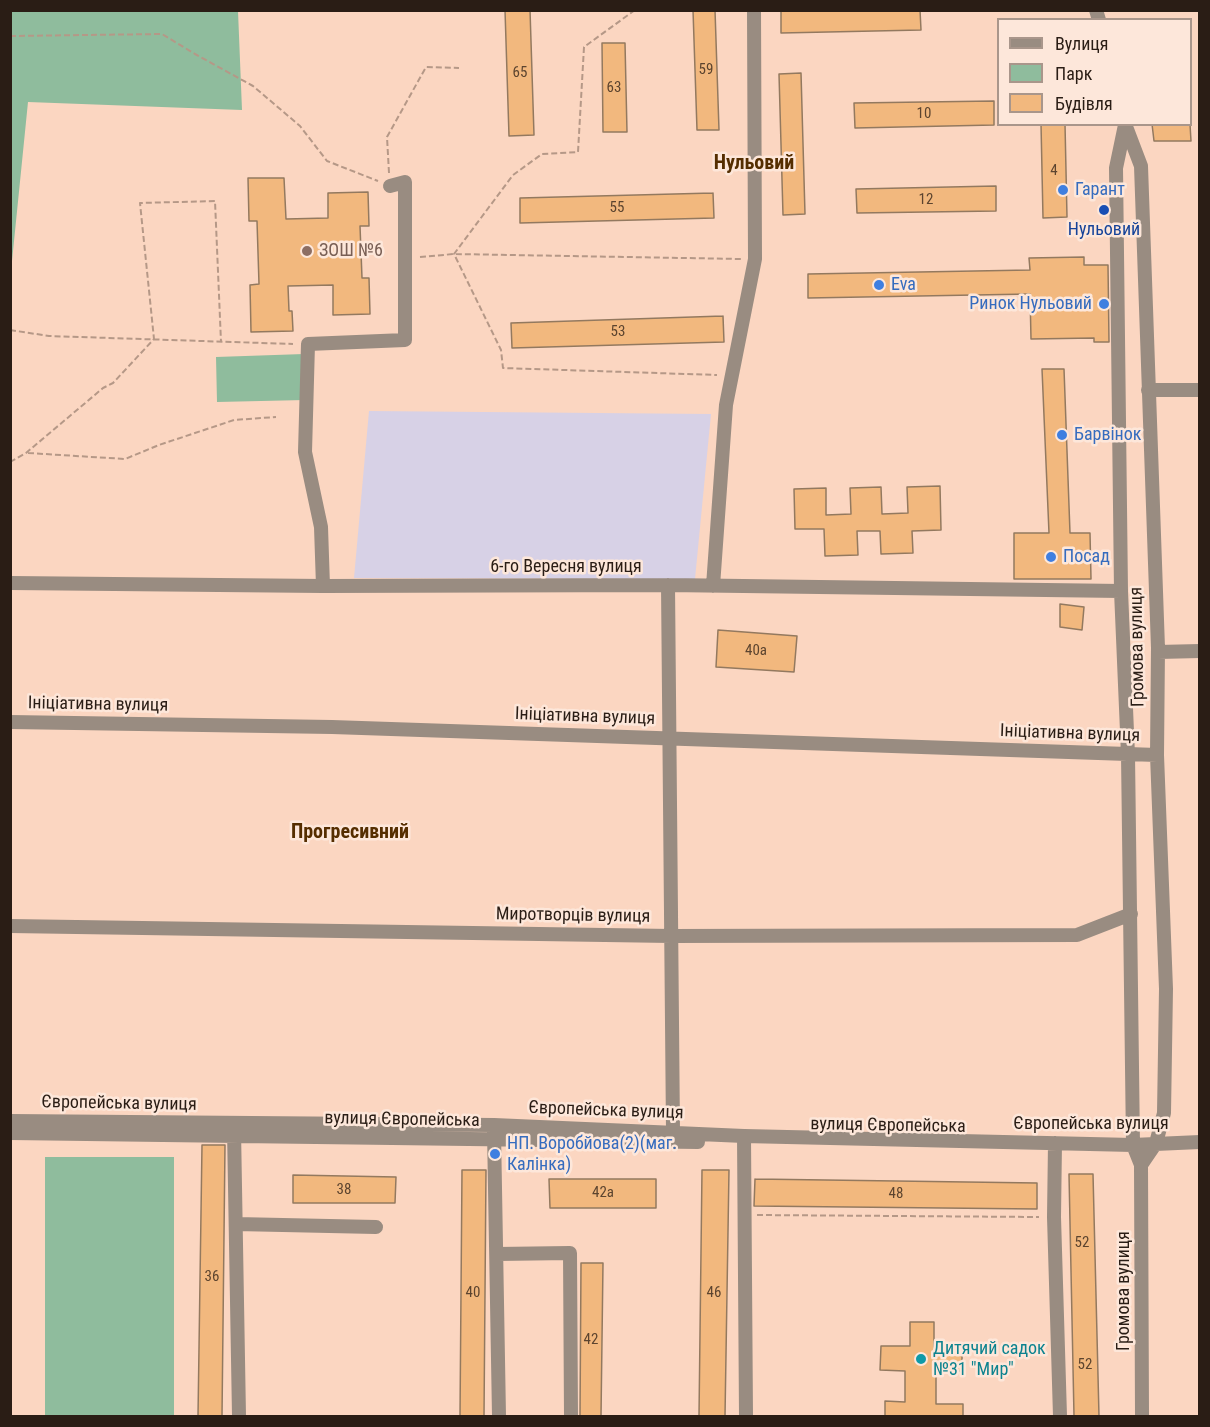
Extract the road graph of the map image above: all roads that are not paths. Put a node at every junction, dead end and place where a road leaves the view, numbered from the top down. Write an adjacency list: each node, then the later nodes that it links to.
1 (754, 10): 10 (street)
2 (1125, 126): 11 (street, Громова вулиця)
3 (1126, 126): 5 (street, Громова вулиця)
4 (390, 186): 9 (street)
5 (1148, 390): 6 (street); 13 (street, Громова вулиця)
6 (1200, 390)
7 (10, 582): 9 (street, 6-го Вересня вулиця)
8 (668, 585): 9 (street, 6-го Вересня вулиця); 10 (street, 6-го Вересня вулиця); 15 (street)
9 (323, 586)
10 (713, 586): 11 (street, 6-го Вересня вулиця)
11 (1121, 591): 16 (street, Громова вулиця)
12 (1200, 651): 13 (street)
13 (1158, 652): 17 (street, Громова вулиця)
14 (10, 722): 15 (street, Ініціативна вулиця)
15 (669, 738): 16 (street, Ініціативна вулиця); 20 (street)
16 (1128, 755): 17 (street, Ініціативна вулиця); 18 (street, Громова вулиця)
17 (1157, 755): 29 (street, Громова вулиця)
18 (1131, 914): 20 (street, Миротворців вулиця); 30 (street, Громова вулиця)
19 (10, 926): 20 (street, Миротворців вулиця)
20 (671, 936): 24 (street)
21 (10, 1121): 22 (street, Європейська вулиця)
22 (234, 1124): 23 (street, Європейська вулиця); 33 (street)
23 (494, 1125): 24 (street, Європейська вулиця); 35 (street)
24 (673, 1132): 26 (street, Європейська вулиця)
25 (10, 1133): 31 (street, вулиця Європейська)
26 (744, 1136): 28 (street, Європейська вулиця); 39 (street)
27 (1200, 1142): 29 (street, Європейська вулиця)
28 (1055, 1143): 30 (street, Європейська вулиця); 40 (street)
29 (1156, 1143): 30 (street, Європейська вулиця); 32 (street, Громова вулиця)
30 (1133, 1145): 32 (street, Громова вулиця)
31 (1116, 1148)
32 (1141, 1165): 41 (street, Громова вулиця)
33 (236, 1224): 34 (street); 36 (street)
34 (376, 1227)
35 (497, 1254): 37 (street); 38 (street)
36 (239, 1416)
37 (499, 1416)
38 (571, 1416)
39 (746, 1416)
40 (1060, 1416)
41 (1142, 1416)

